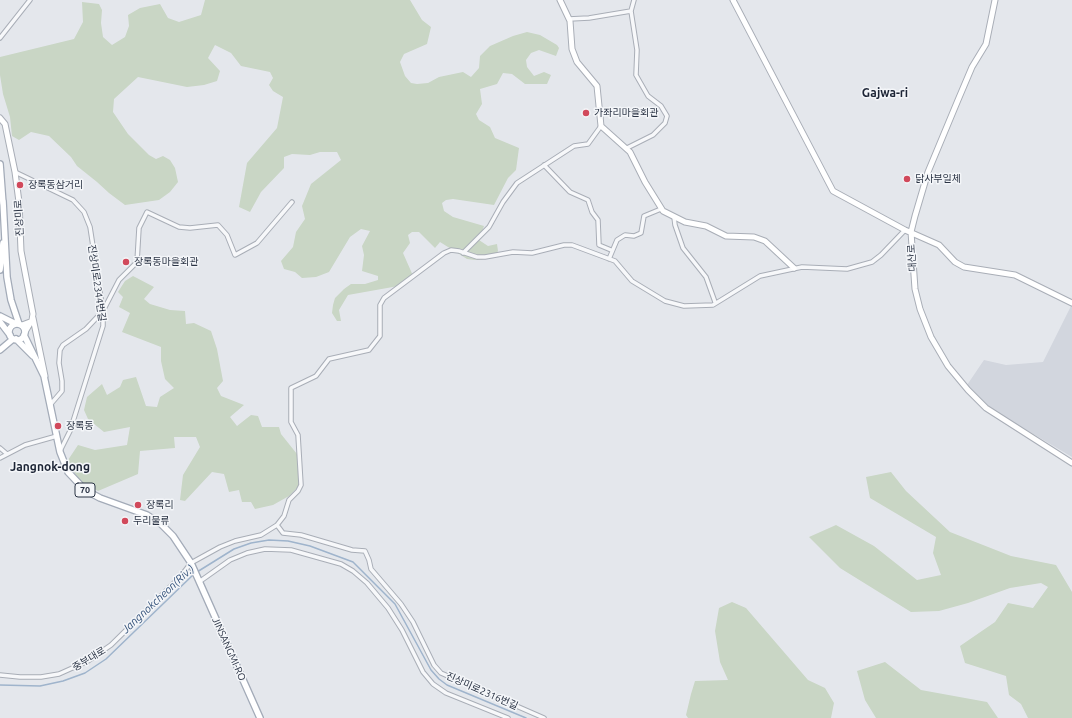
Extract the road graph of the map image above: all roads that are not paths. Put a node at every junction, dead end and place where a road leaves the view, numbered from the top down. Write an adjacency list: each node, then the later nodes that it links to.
1 (30, 0): 8 (street)
2 (560, 0): 7 (street)
3 (634, 0): 6 (street)
4 (733, 0): 19 (street)
5 (995, 0): 20 (street, 대산로)
6 (631, 11): 7 (street); 11 (street)
7 (569, 19): 10 (street)
8 (0, 38)
9 (0, 118): 14 (street, 진상미로)
10 (601, 126): 11 (street); 13 (street)
11 (627, 148): 17 (street)
12 (0, 164): 15 (main road)
13 (544, 165): 21 (street); 22 (street)
14 (15, 172): 28 (street, 진상미로2344번길); 30 (street, 진상미로)
15 (3, 201): 25 (main road); 32 (main road)
16 (292, 202): 28 (street)
17 (661, 209): 18 (street); 21 (street)
18 (674, 217): 24 (street); 26 (street)
19 (905, 230): 20 (street); 24 (street)
20 (911, 232): 27 (street); 44 (street, 대산로)
21 (611, 250): 23 (street)
22 (463, 252): 23 (street); 45 (street)
23 (609, 259): 26 (street)
24 (794, 268): 26 (street)
25 (0, 270)
26 (716, 302)
27 (1072, 303)
28 (103, 311): 38 (street); 41 (street, 진상미로2344번길)
29 (0, 316): 32 (main road)
30 (32, 317): 32 (street); 33 (street); 37 (street, 진상미로)
31 (0, 322): 34 (main road)
32 (19, 324): 33 (main road); 34 (main road)
33 (24, 333): 34 (main road); 36 (main road)
34 (13, 338): 35 (main road); 36 (main road)
35 (0, 350)
36 (40, 364): 37 (main road, 70)
37 (46, 381): 38 (main road, 70)
38 (50, 405): 39 (main road, 70)
39 (56, 436): 41 (main road, 70); 42 (street)
40 (0, 448): 42 (street)
41 (60, 452): 46 (main road, 70)
42 (7, 454): 43 (street)
43 (0, 458)
44 (1072, 463)
45 (277, 525): 46 (street); 51 (street, 진상미로2316번길)
46 (192, 564): 47 (main road, 70); 48 (street, 중부대로)
47 (199, 581): 49 (main road, JINSANGMI-RO / 70); 50 (street)
48 (0, 675)
49 (260, 718)
50 (508, 718)
51 (544, 718)

